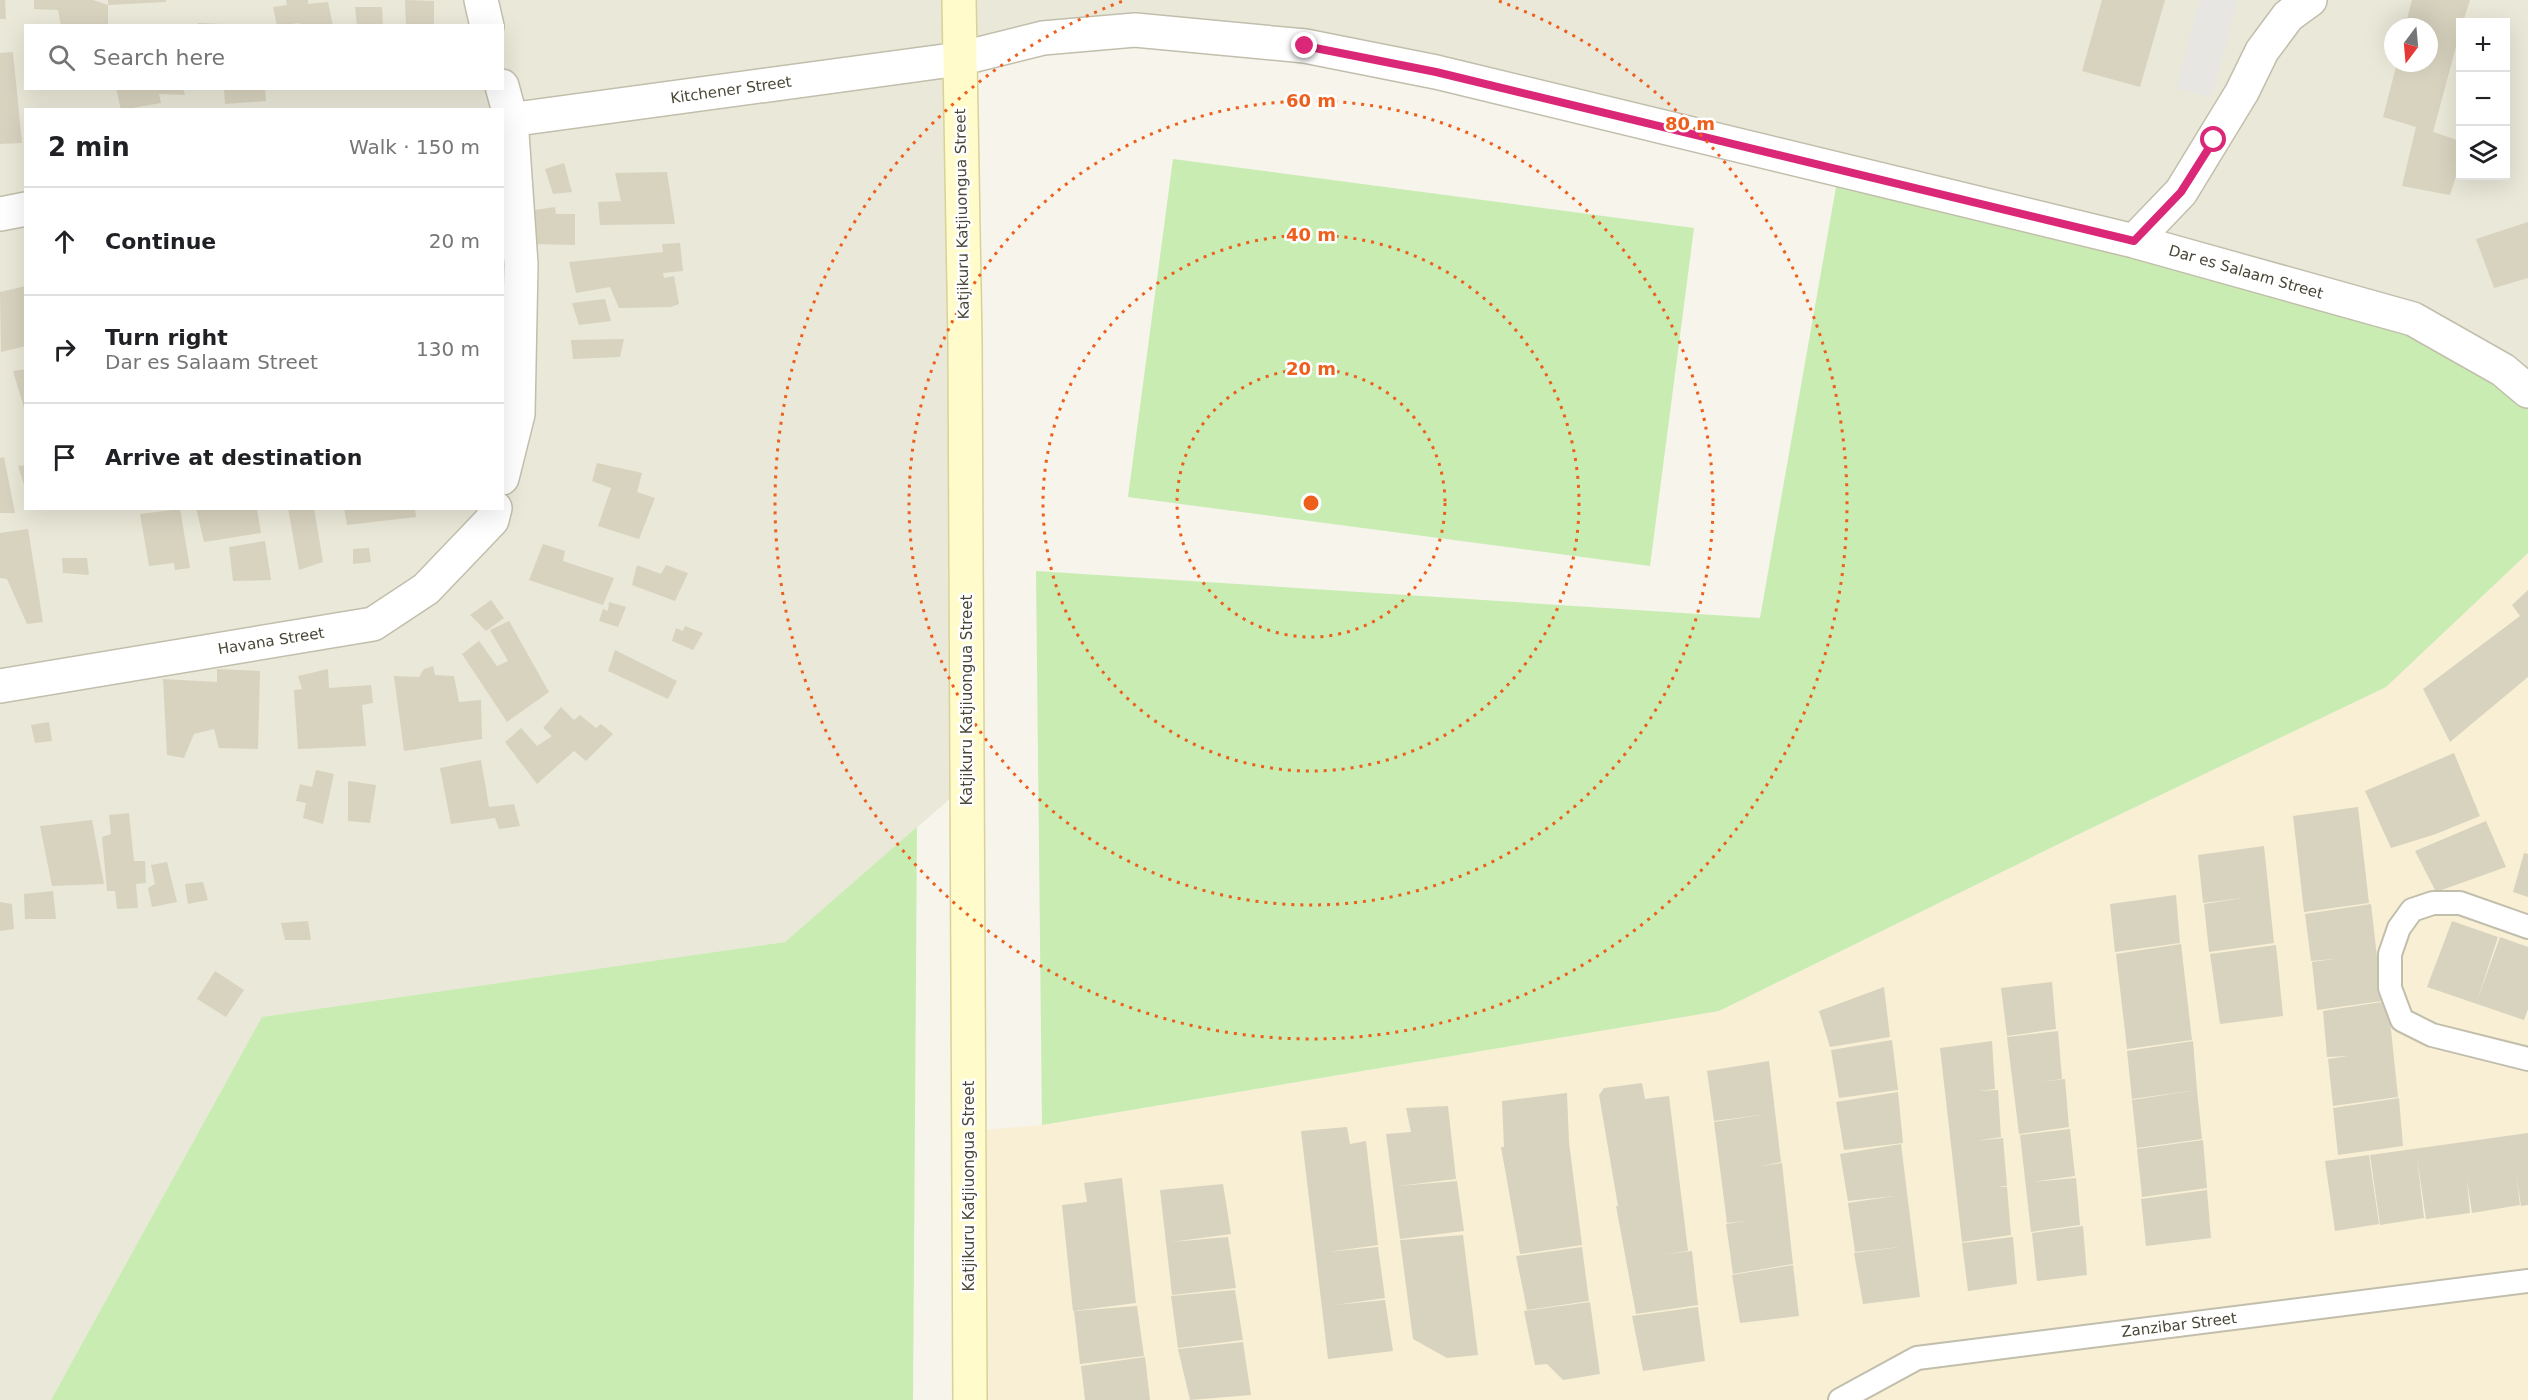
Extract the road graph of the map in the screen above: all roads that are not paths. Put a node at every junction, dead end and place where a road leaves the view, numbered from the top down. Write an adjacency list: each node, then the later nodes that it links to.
1 (481, 0): 4 (street)
2 (959, 0): 5 (street, Katjikuru Katjiuongua Street)
3 (2310, 0): 10 (street)
4 (487, 24)
5 (959, 59): 7 (street, Kitchener Street); 10 (street, Dar es Salaam Street); 19 (street, Katjikuru Katjiuongua Street)
6 (503, 90): 7 (street)
7 (507, 120): 13 (street)
8 (24, 209): 9 (street)
9 (0, 214)
10 (2134, 241): 11 (street, Dar es Salaam Street)
11 (2515, 371): 12 (street, Dar es Salaam Street)
12 (2528, 391)
13 (504, 470)
14 (494, 510): 15 (street, Havana Street)
15 (0, 686)
16 (2528, 927): 17 (lane)
17 (2528, 1059)
18 (2528, 1281): 20 (lane, Zanzibar Street)
19 (970, 1400)
20 (1840, 1400)

